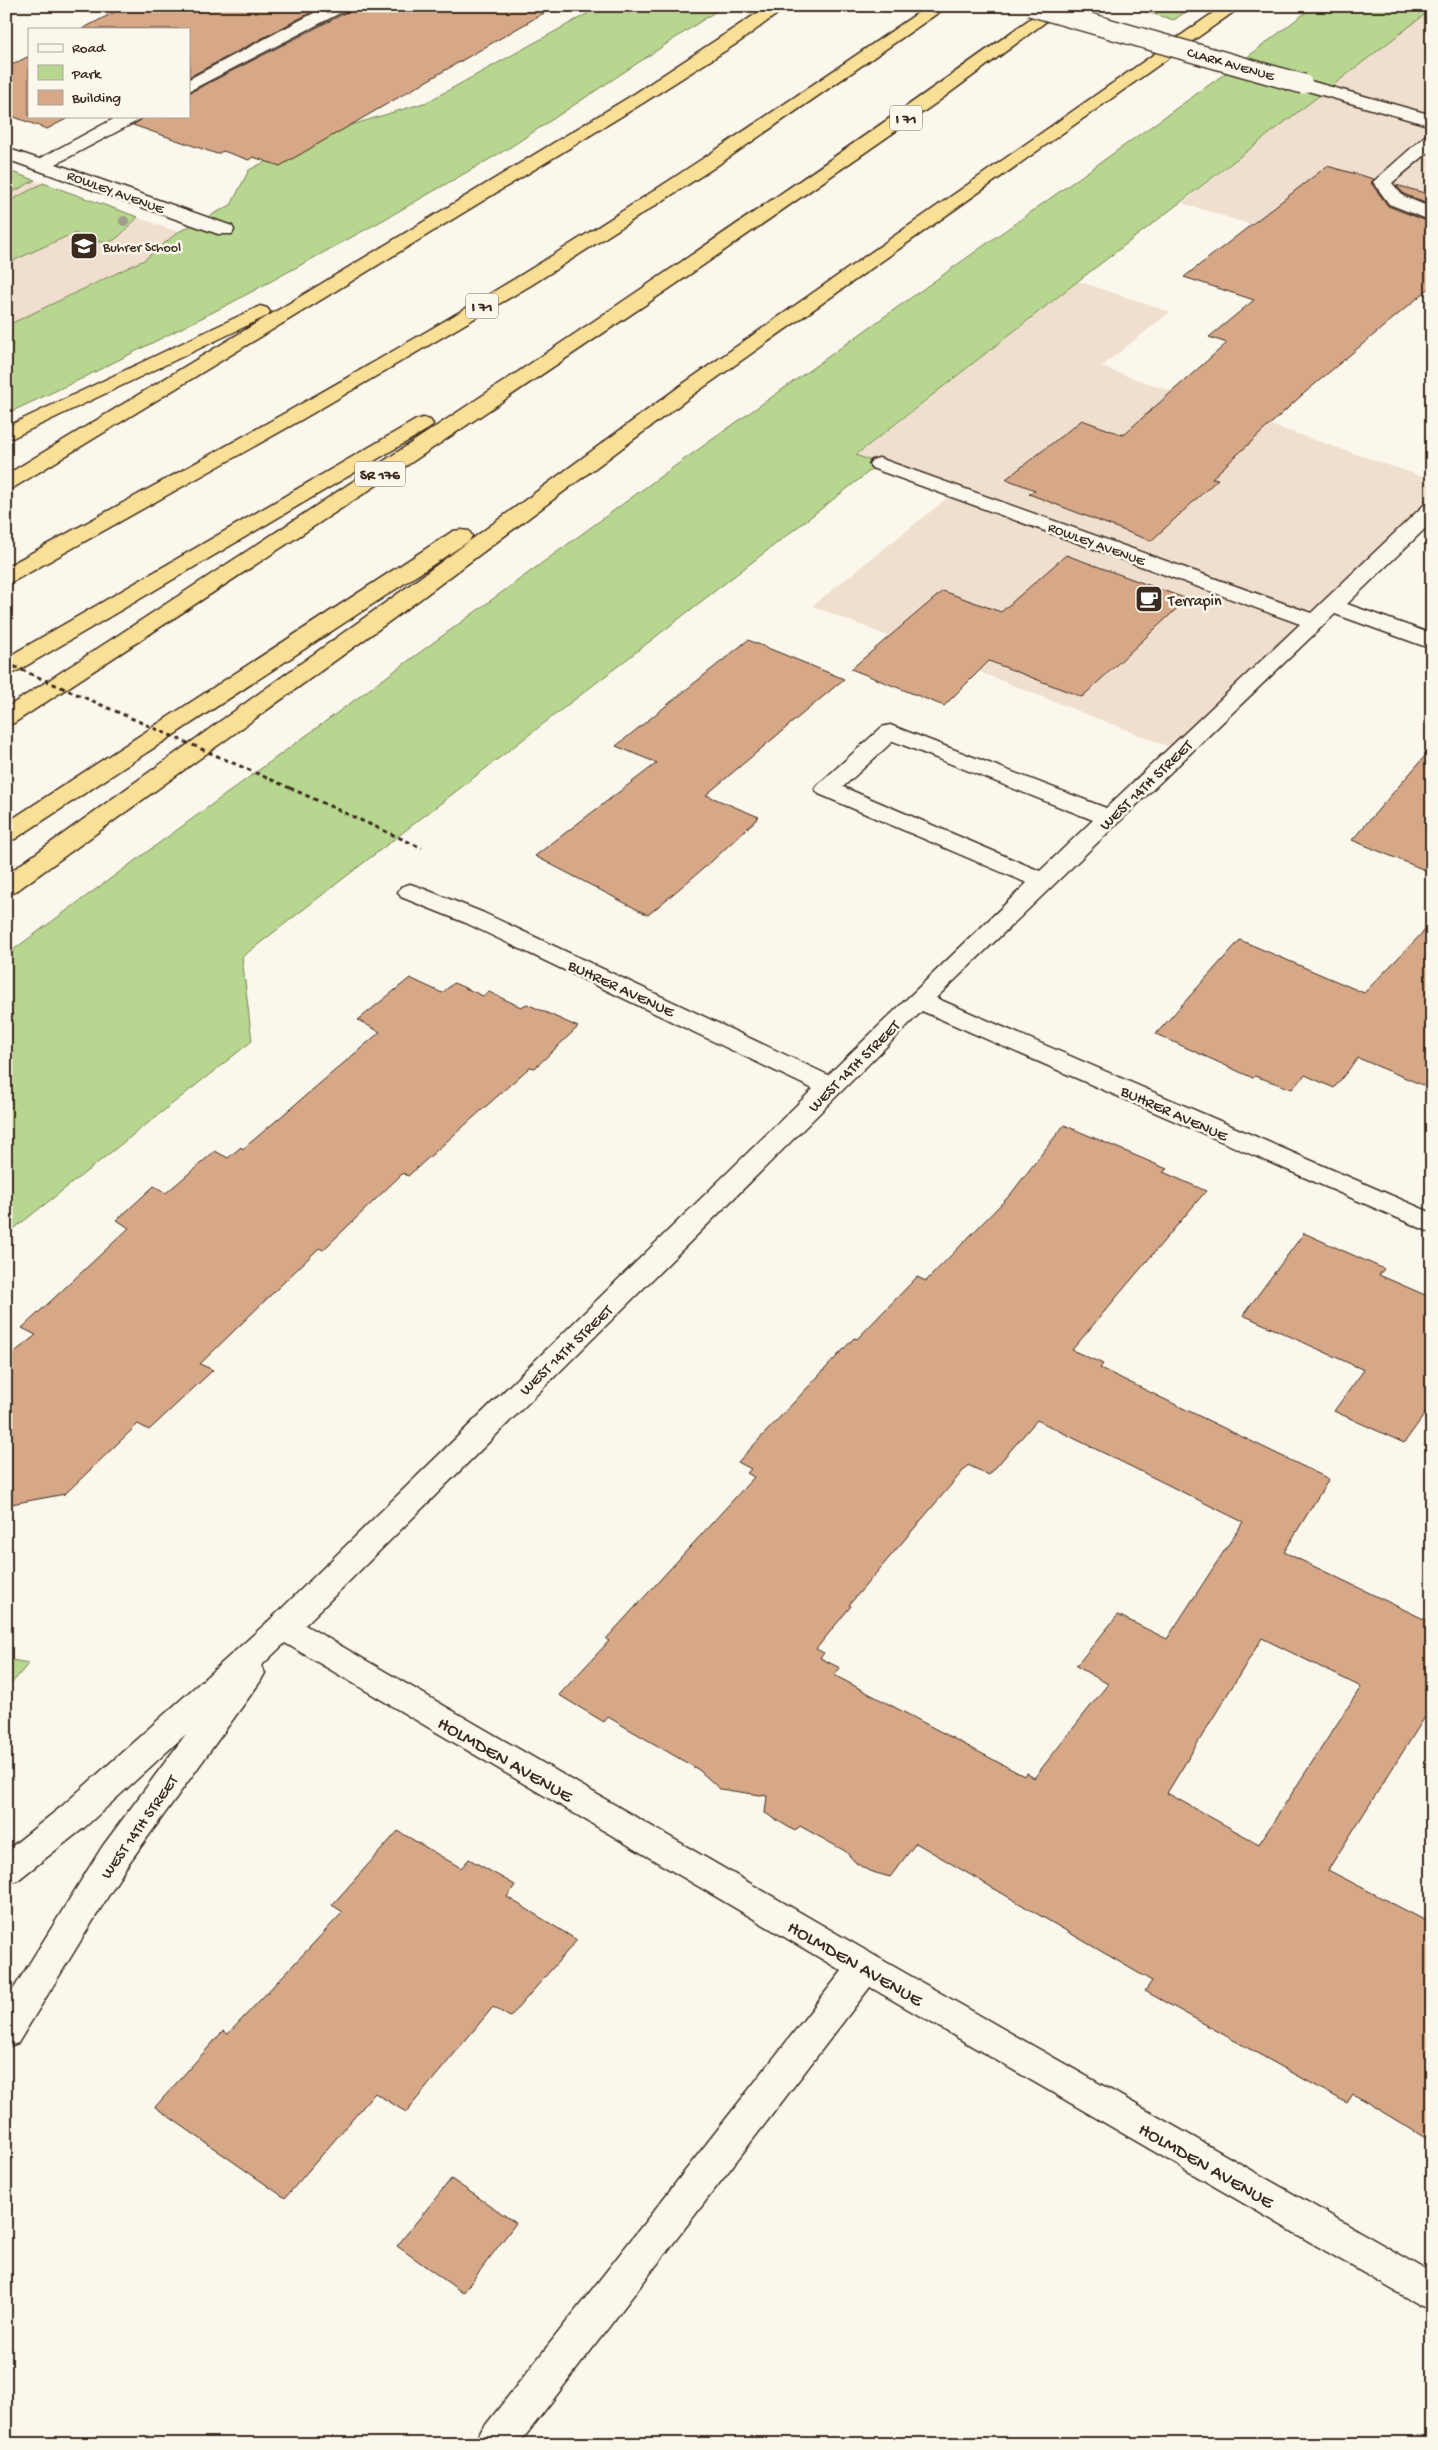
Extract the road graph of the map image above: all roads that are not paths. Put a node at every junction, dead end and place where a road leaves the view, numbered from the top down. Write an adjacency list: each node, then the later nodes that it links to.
1 (340, 6): 7 (street)
2 (780, 6): 16 (highway)
3 (940, 6): 22 (highway, I 71)
4 (1030, 6): 9 (street, CLARK AVENUE, bridge)
5 (1059, 6): 14 (highway, I 71)
6 (1234, 6): 17 (highway)
7 (190, 85)
8 (128, 118): 12 (street)
9 (1432, 121)
10 (1432, 139): 13 (street)
11 (6, 153): 12 (street, ROWLEY AVENUE)
12 (41, 165): 15 (street, ROWLEY AVENUE)
13 (1432, 214)
14 (750, 225): 26 (highway, I 71); 27 (highway, SR 176)
15 (225, 230)
16 (390, 249): 18 (highway); 20 (highway)
17 (687, 390): 29 (highway); 31 (highway)
18 (6, 435)
19 (879, 464): 24 (street, ROWLEY AVENUE)
20 (6, 484)
21 (1432, 510): 23 (street, WEST 14TH STREET)
22 (6, 576)
23 (1332, 606): 24 (street, WEST 14TH STREET); 25 (street)
24 (1315, 622): 28 (street, WEST 14TH STREET)
25 (1432, 642)
26 (6, 668)
27 (6, 718)
28 (1110, 818): 30 (street, WEST 14TH STREET); 30 (street)
29 (6, 834)
30 (1043, 881): 33 (street, WEST 14TH STREET)
31 (6, 887)
32 (410, 892): 34 (street, BUHRER AVENUE)
33 (919, 1000): 34 (street, WEST 14TH STREET); 35 (street, BUHRER AVENUE)
34 (831, 1087): 36 (street, WEST 14TH STREET)
35 (1432, 1224)
36 (283, 1627): 37 (street, WEST 14TH STREET); 38 (street, HOLMDEN AVENUE); 39 (street, WEST 14TH STREET)
37 (6, 1870)
38 (865, 1967): 40 (street, HOLMDEN AVENUE); 41 (street)
39 (6, 2032)
40 (1432, 2293)
41 (494, 2444)

